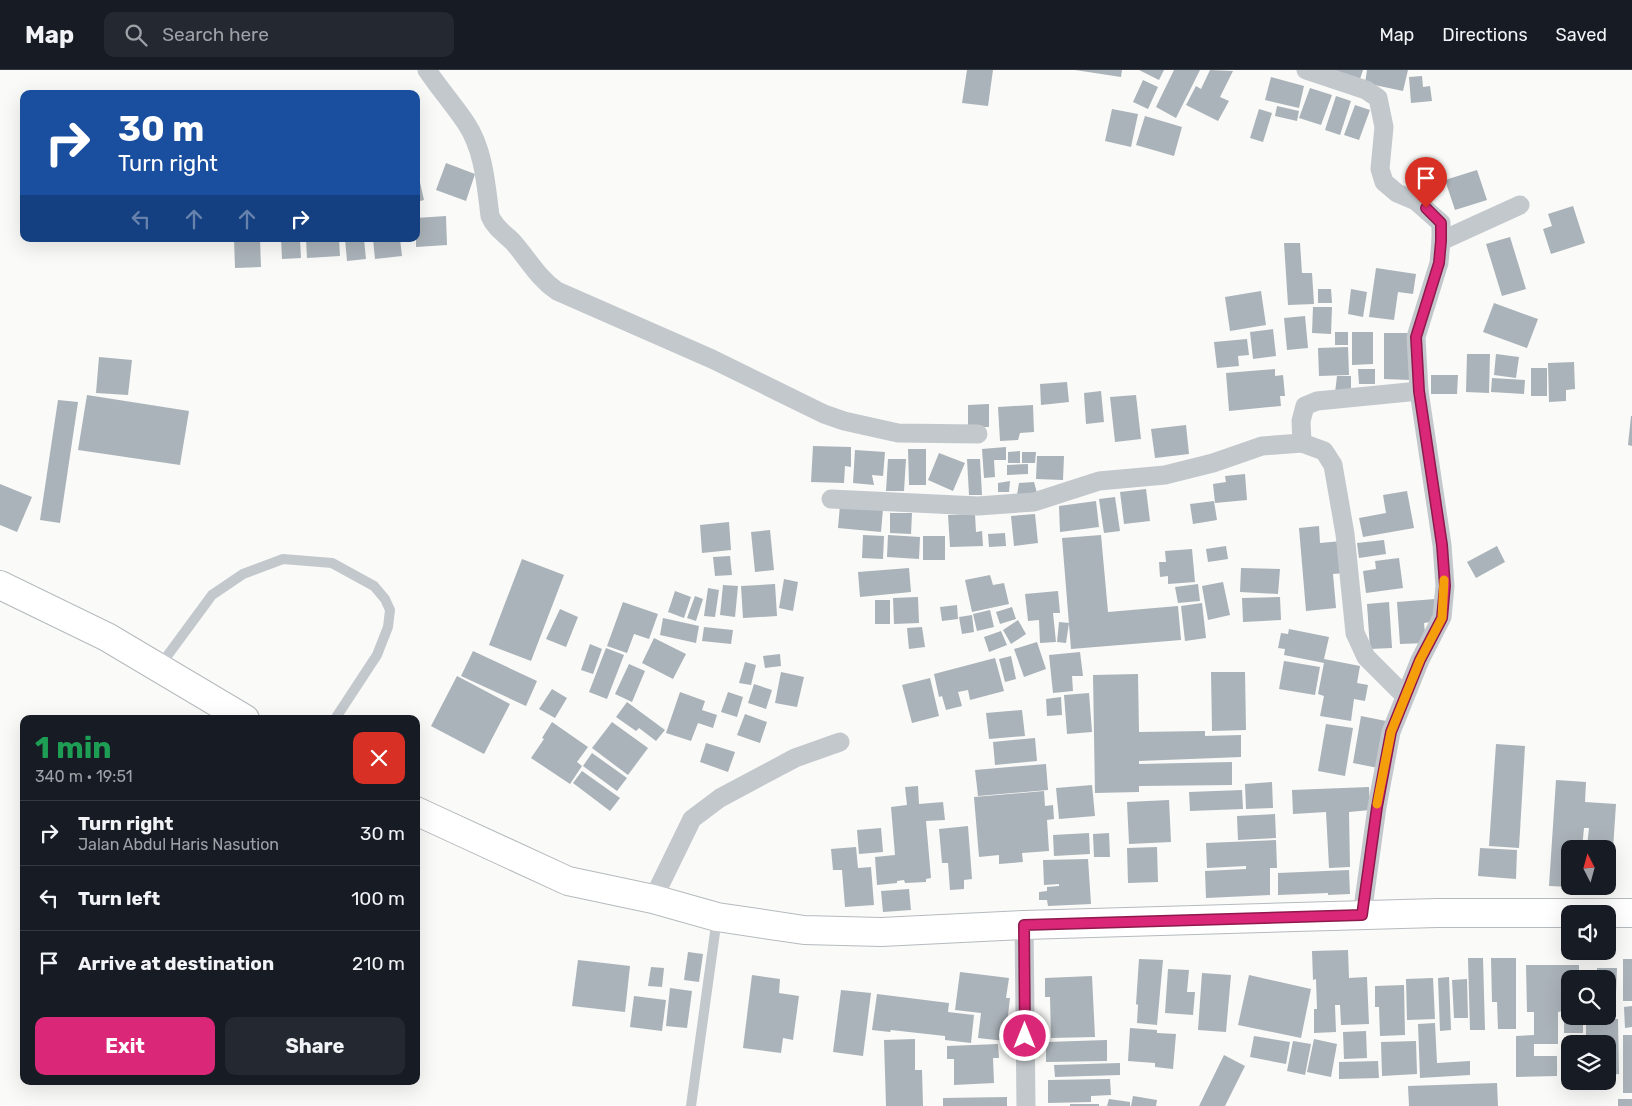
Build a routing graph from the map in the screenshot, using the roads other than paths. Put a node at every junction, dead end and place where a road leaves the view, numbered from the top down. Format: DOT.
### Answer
graph roads {
  1 [pos="426,70"];
  2 [pos="1306,70"];
  3 [pos="1520,204"];
  4 [pos="1441,241"];
  5 [pos="1419,391"];
  6 [pos="978,434"];
  7 [pos="1302,443"];
  8 [pos="831,499"];
  9 [pos="0,584"];
  10 [pos="158,667"];
  11 [pos="1405,696"];
  12 [pos="238,715"];
  13 [pos="338,715"];
  14 [pos="840,742"];
  15 [pos="420,813"];
  16 [pos="653,899"];
  17 [pos="1632,912"];
  18 [pos="1362,915"];
  19 [pos="717,917"];
  20 [pos="1024,925"];
  21 [pos="691,1106"];
  22 [pos="1026,1106"];
  1 -- 6 [label="street"];
  2 -- 4 [label="street"];
  3 -- 4 [label="street"];
  4 -- 5 [label="street"];
  5 -- 7 [label="street"];
  5 -- 11 [label="street"];
  7 -- 8 [label="street"];
  7 -- 11 [label="street"];
  9 -- 10 [label="main road"];
  10 -- 12 [label="main road"];
  10 -- 13 [label="lane"];
  11 -- 18 [label="street"];
  14 -- 16 [label="street"];
  15 -- 16 [label="main road"];
  16 -- 19 [label="main road"];
  17 -- 18 [label="main road"];
  18 -- 20 [label="main road"];
  19 -- 20 [label="main road"];
  19 -- 21 [label="lane"];
  20 -- 22 [label="street"];
}
